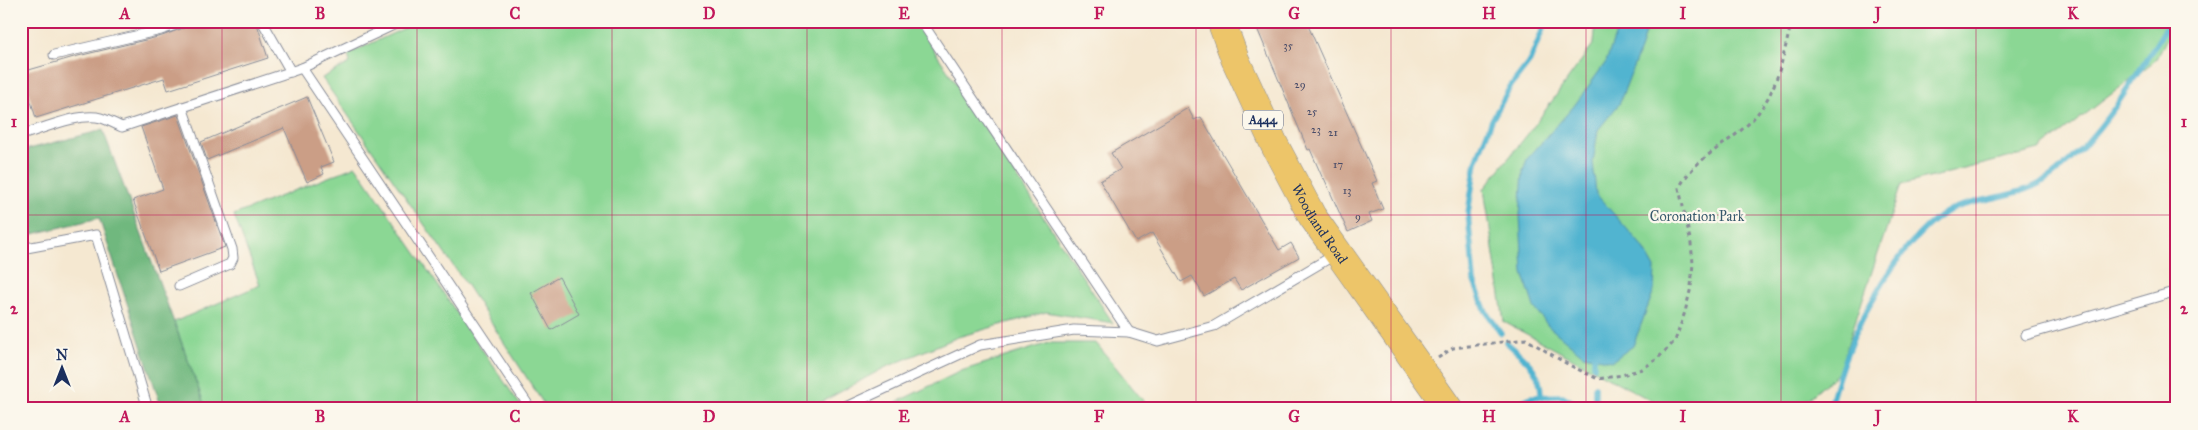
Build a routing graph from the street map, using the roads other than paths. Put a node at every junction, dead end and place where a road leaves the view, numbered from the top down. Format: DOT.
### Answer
graph roads {
  1 [pos="188,21"];
  2 [pos="262,21"];
  3 [pos="402,21"];
  4 [pos="921,21"];
  5 [pos="1221,21"];
  6 [pos="54,55"];
  7 [pos="302,68"];
  8 [pos="291,72"];
  9 [pos="182,108"];
  10 [pos="21,135"];
  11 [pos="21,249"];
  12 [pos="1337,253"];
  13 [pos="179,286"];
  14 [pos="2177,291"];
  15 [pos="1129,332"];
  16 [pos="2026,336"];
  17 [pos="148,409"];
  18 [pos="531,409"];
  19 [pos="842,409"];
  20 [pos="1449,409"];
  1 -- 6 [label="lane"];
  2 -- 8 [label="lane"];
  3 -- 7 [label="lane"];
  4 -- 15 [label="lane"];
  5 -- 12 [label="highway, Woodland Road / A444"];
  7 -- 8 [label="lane"];
  7 -- 18 [label="lane"];
  8 -- 9 [label="lane"];
  9 -- 10 [label="lane"];
  9 -- 13 [label="lane"];
  11 -- 17 [label="lane"];
  12 -- 15 [label="lane"];
  12 -- 20 [label="highway, Woodland Road / A444"];
  14 -- 16 [label="lane"];
  15 -- 19 [label="lane"];
}
